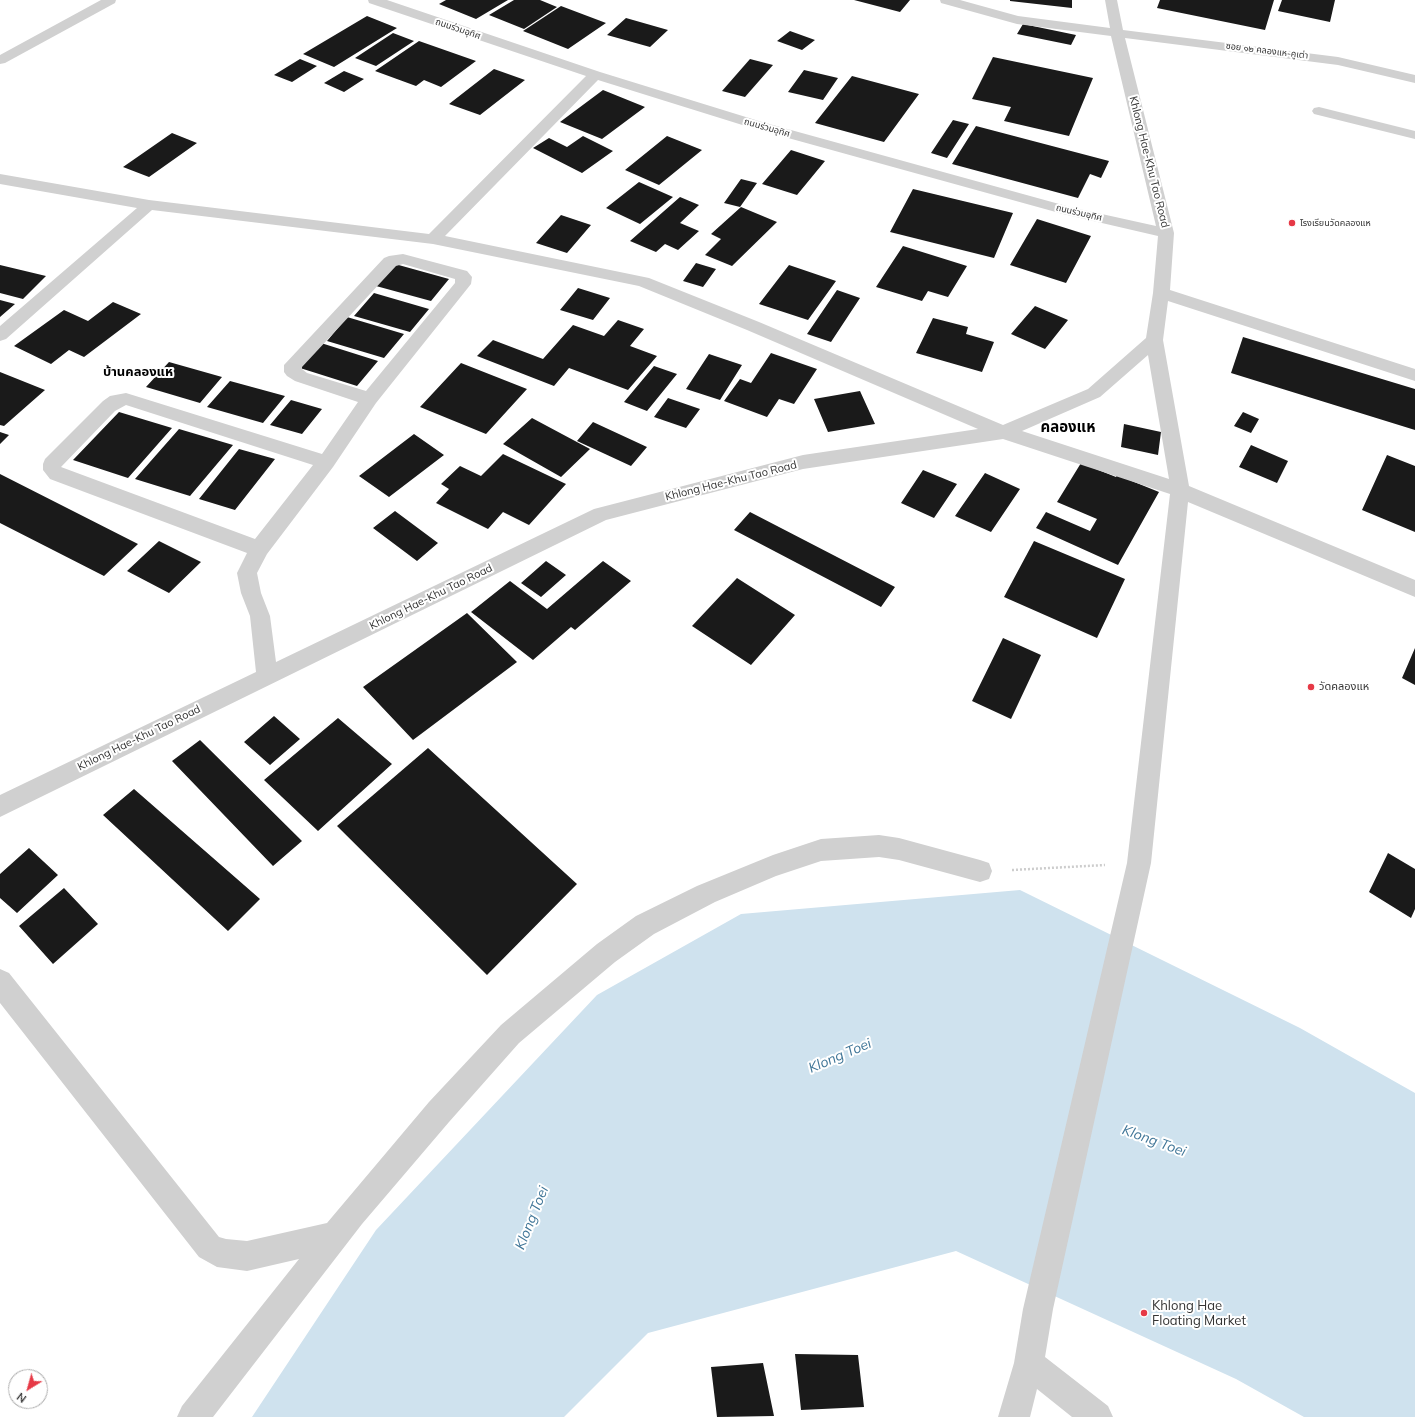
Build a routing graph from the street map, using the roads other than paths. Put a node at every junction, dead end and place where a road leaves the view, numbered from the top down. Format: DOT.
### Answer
graph roads {
  1 [pos="110,0"];
  2 [pos="374,0"];
  3 [pos="946,0"];
  4 [pos="1111,0"];
  5 [pos="1117,32"];
  6 [pos="0,60"];
  7 [pos="595,75"];
  8 [pos="1415,79"];
  9 [pos="1319,111"];
  10 [pos="1415,136"];
  11 [pos="0,179"];
  12 [pos="149,205"];
  13 [pos="1166,232"];
  14 [pos="433,239"];
  15 [pos="1161,293"];
  16 [pos="0,335"];
  17 [pos="1154,340"];
  18 [pos="1415,375"];
  19 [pos="370,399"];
  20 [pos="1003,432"];
  21 [pos="326,462"];
  22 [pos="1180,490"];
  23 [pos="258,548"];
  24 [pos="1415,589"];
  25 [pos="267,676"];
  26 [pos="0,806"];
  27 [pos="980,871"];
  28 [pos="0,982"];
  29 [pos="334,1236"];
  30 [pos="1029,1363"];
  31 [pos="193,1417"];
  32 [pos="1014,1417"];
  33 [pos="1097,1417"];
  1 -- 6 [label="street"];
  2 -- 7 [label="street, ถนนร่วมอุทิศ"];
  3 -- 5 [label="street, ซอย ๑๒ คลองแห-คูเต่า"];
  4 -- 5 [label="street, Khlong Hae-Khu Tao Road"];
  5 -- 8 [label="street, ซอย ๑๒ คลองแห-คูเต่า"];
  5 -- 13 [label="street, Khlong Hae-Khu Tao Road"];
  7 -- 13 [label="street, ถนนร่วมอุทิศ"];
  7 -- 14 [label="street"];
  9 -- 10 [label="street"];
  11 -- 12 [label="street"];
  12 -- 14 [label="street"];
  12 -- 16 [label="street"];
  13 -- 15 [label="street, Khlong Hae-Khu Tao Road"];
  14 -- 20 [label="street"];
  15 -- 17 [label="street, Khlong Hae-Khu Tao Road"];
  15 -- 18 [label="street"];
  17 -- 20 [label="street, Khlong Hae-Khu Tao Road"];
  17 -- 22 [label="street"];
  19 -- 19 [label="street"];
  19 -- 21 [label="street"];
  20 -- 22 [label="street"];
  20 -- 25 [label="street, Khlong Hae-Khu Tao Road"];
  21 -- 23 [label="street"];
  21 -- 23 [label="street"];
  22 -- 24 [label="street"];
  22 -- 30 [label="street"];
  23 -- 25 [label="street"];
  25 -- 26 [label="street, Khlong Hae-Khu Tao Road"];
  27 -- 29 [label="street"];
  28 -- 29 [label="street"];
  29 -- 31 [label="street"];
  30 -- 32 [label="street"];
  30 -- 33 [label="street"];
}
